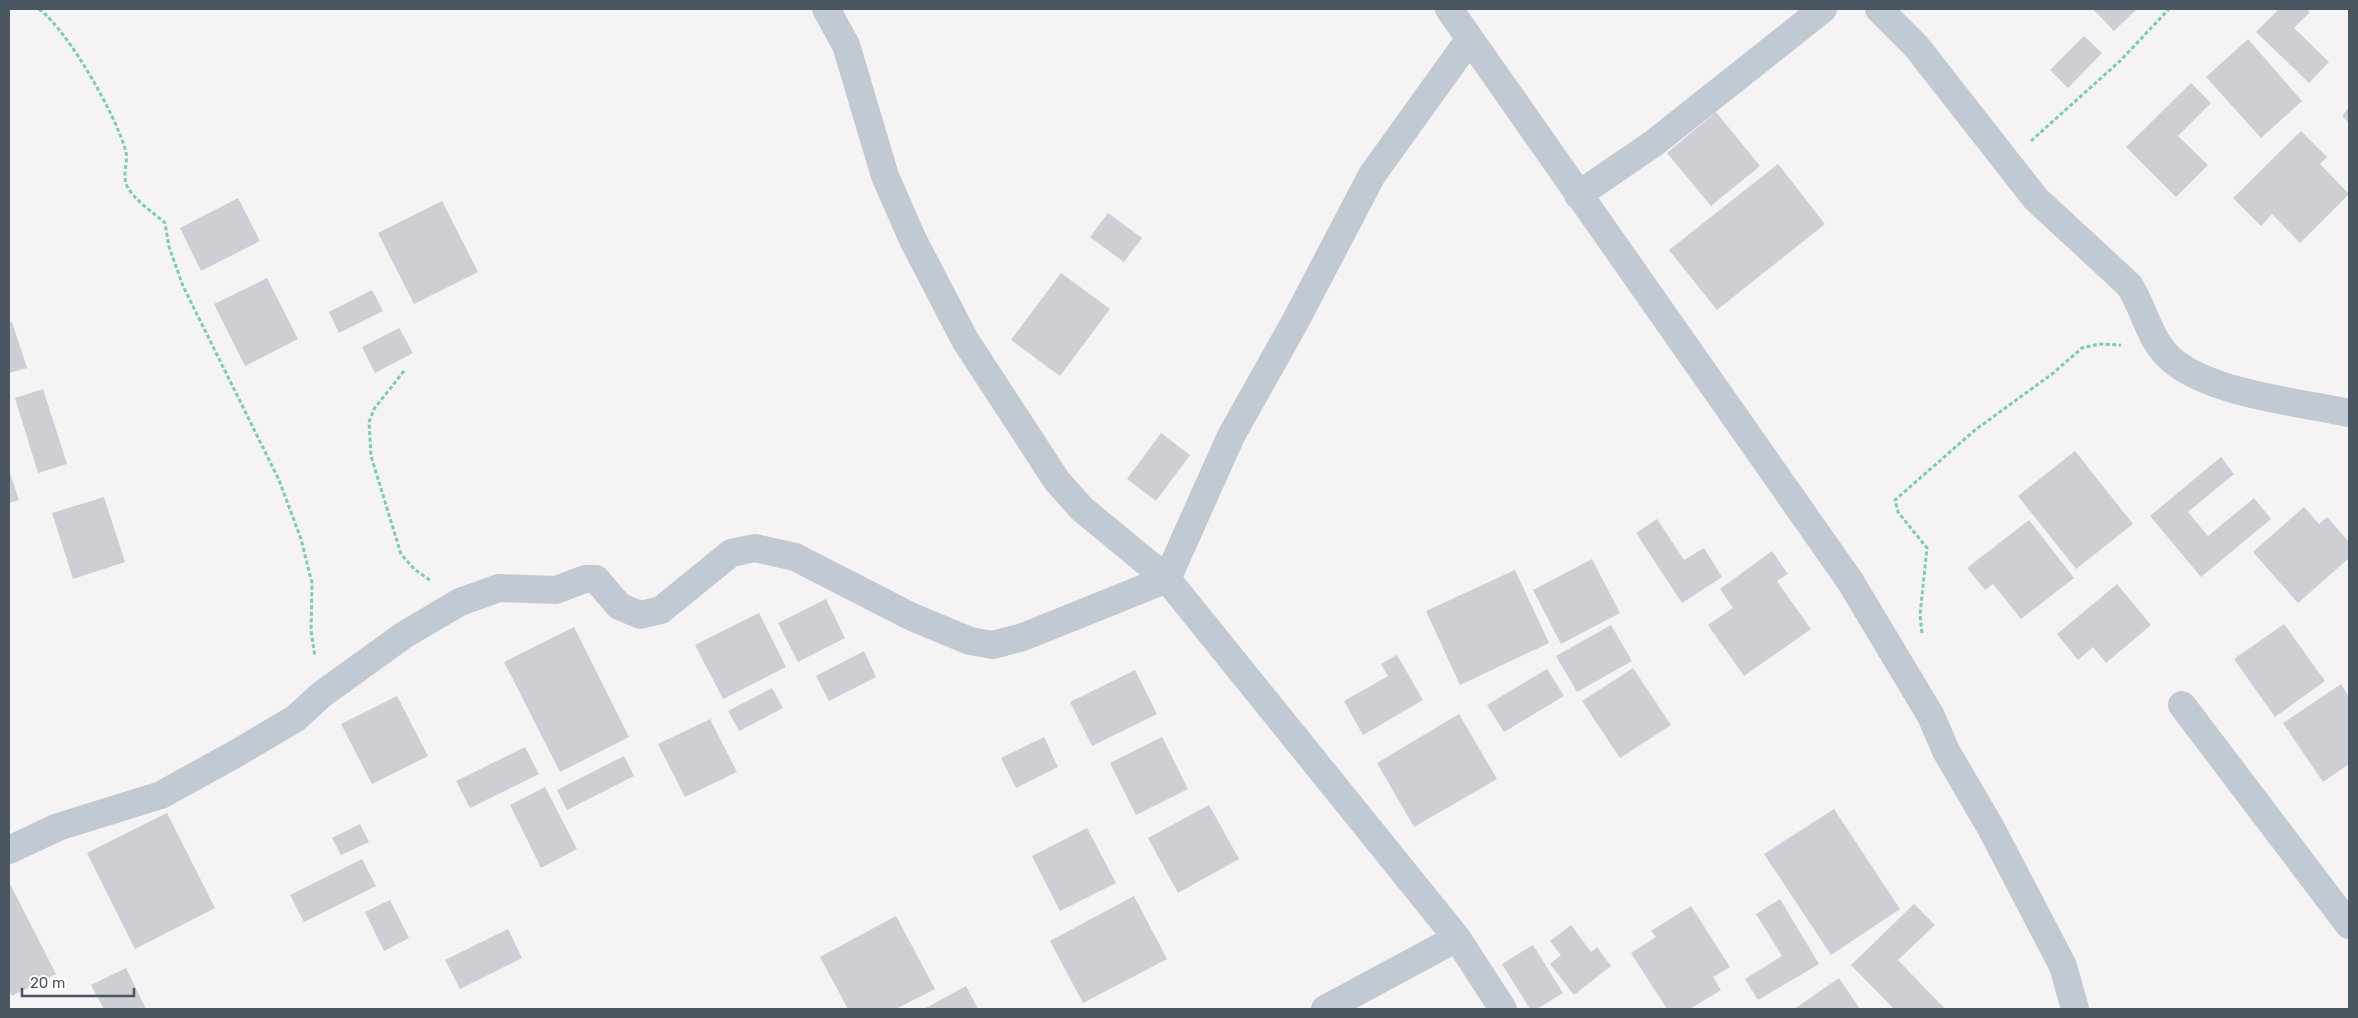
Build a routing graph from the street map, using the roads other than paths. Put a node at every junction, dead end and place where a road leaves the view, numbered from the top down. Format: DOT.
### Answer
graph roads {
  1 [pos="826,9"];
  2 [pos="1449,9"];
  3 [pos="1823,9"];
  4 [pos="1880,9"];
  5 [pos="1469,40"];
  6 [pos="1578,195"];
  7 [pos="2349,412"];
  8 [pos="1167,579"];
  9 [pos="2182,705"];
  10 [pos="9,850"];
  11 [pos="2349,925"];
  12 [pos="1458,938"];
  13 [pos="1325,1009"];
  14 [pos="1503,1009"];
  15 [pos="2075,1009"];
  1 -- 8 [label="street"];
  2 -- 5 [label="street"];
  3 -- 6 [label="street"];
  4 -- 7 [label="street"];
  5 -- 6 [label="street"];
  5 -- 8 [label="street"];
  6 -- 15 [label="street"];
  8 -- 10 [label="street"];
  8 -- 12 [label="street"];
  9 -- 11 [label="street"];
  12 -- 13 [label="street"];
  12 -- 14 [label="street"];
}
